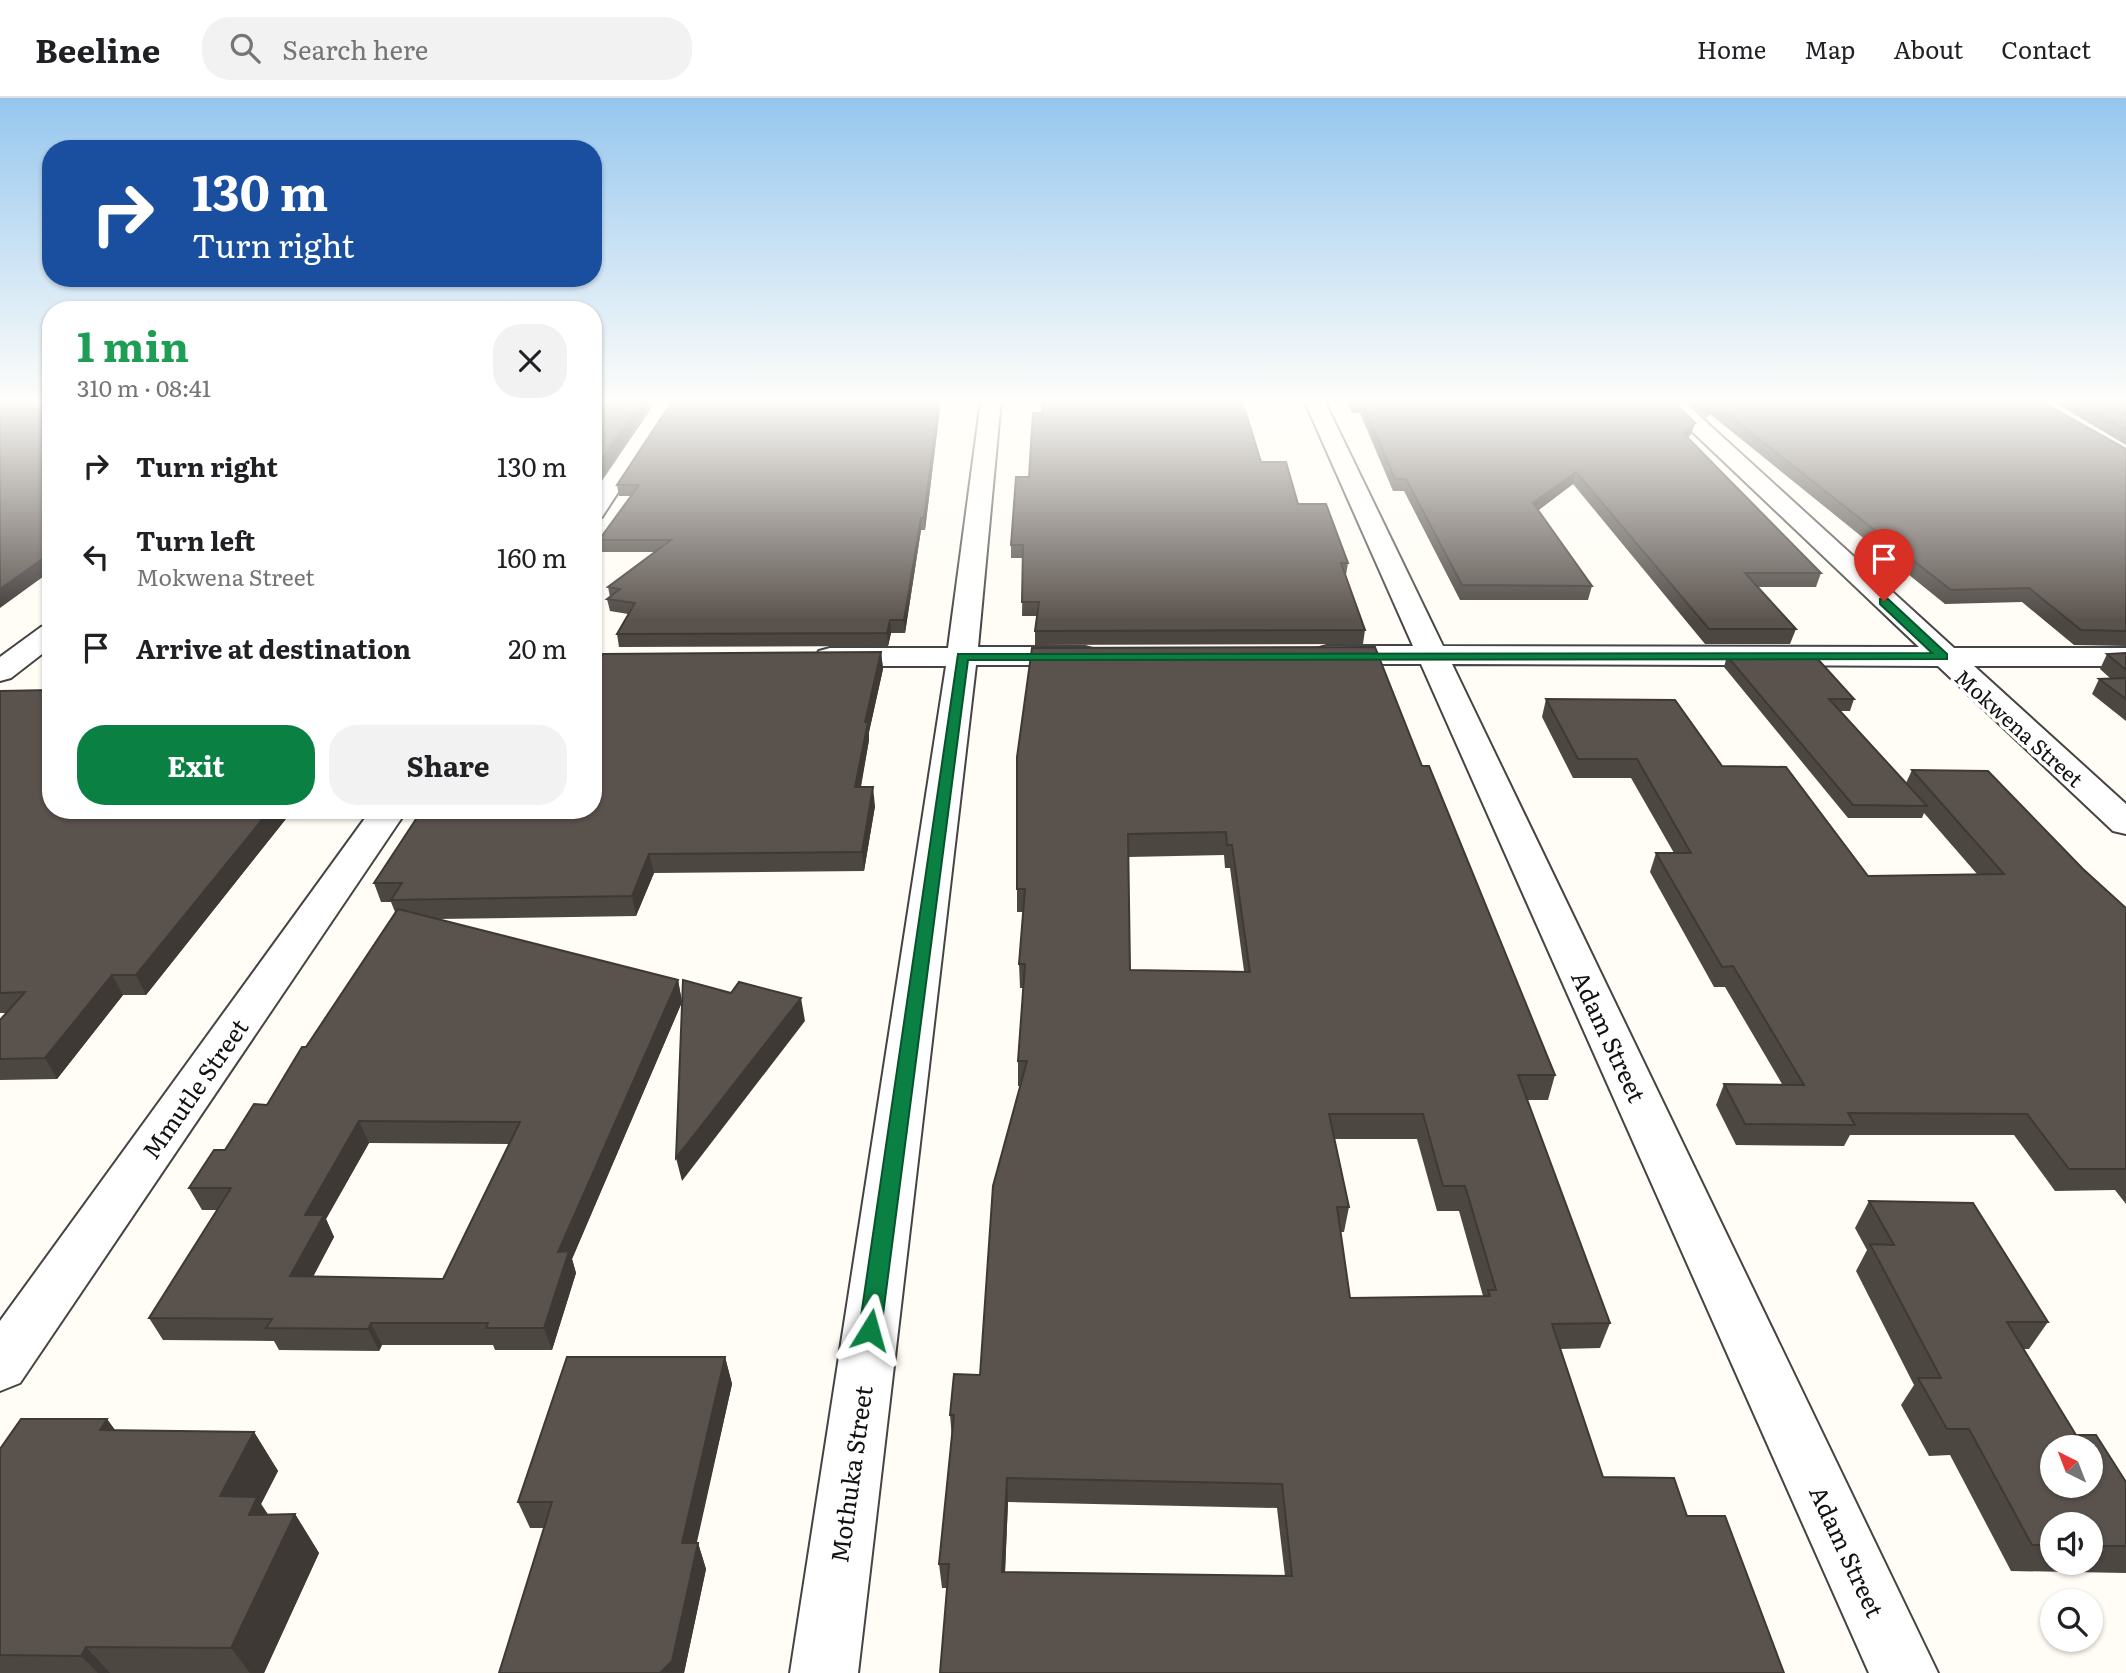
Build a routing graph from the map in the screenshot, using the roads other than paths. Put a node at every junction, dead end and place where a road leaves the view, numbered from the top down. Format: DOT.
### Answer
graph roads {
  1 [pos="619,474"];
  2 [pos="983,474"];
  3 [pos="1349,474"];
  4 [pos="1748,474"];
  5 [pos="602,499"];
  6 [pos="42,639"];
  7 [pos="1296,655"];
  8 [pos="1434,655"];
  9 [pos="962,656"];
  10 [pos="1115,656"];
  11 [pos="1943,656"];
  12 [pos="798,657"];
  13 [pos="2126,657"];
  14 [pos="42,659"];
  15 [pos="6,663"];
  16 [pos="383,819"];
  17 [pos="2126,823"];
  18 [pos="0,1366"];
  19 [pos="824,1673"];
  20 [pos="1904,1673"];
  1 -- 5 [label="street"];
  2 -- 9 [label="street, Mothuka Street"];
  3 -- 8 [label="street, Adam Street"];
  4 -- 11 [label="street, Mokwena Street"];
  6 -- 15 [label="street"];
  7 -- 8 [label="street"];
  8 -- 11 [label="street"];
  8 -- 20 [label="street, Adam Street"];
  9 -- 10 [label="street"];
  9 -- 12 [label="street"];
  9 -- 19 [label="street, Mothuka Street"];
  11 -- 13 [label="street"];
  11 -- 17 [label="street, Mokwena Street"];
  14 -- 15 [label="street"];
  16 -- 18 [label="street, Mmutle Street"];
}
